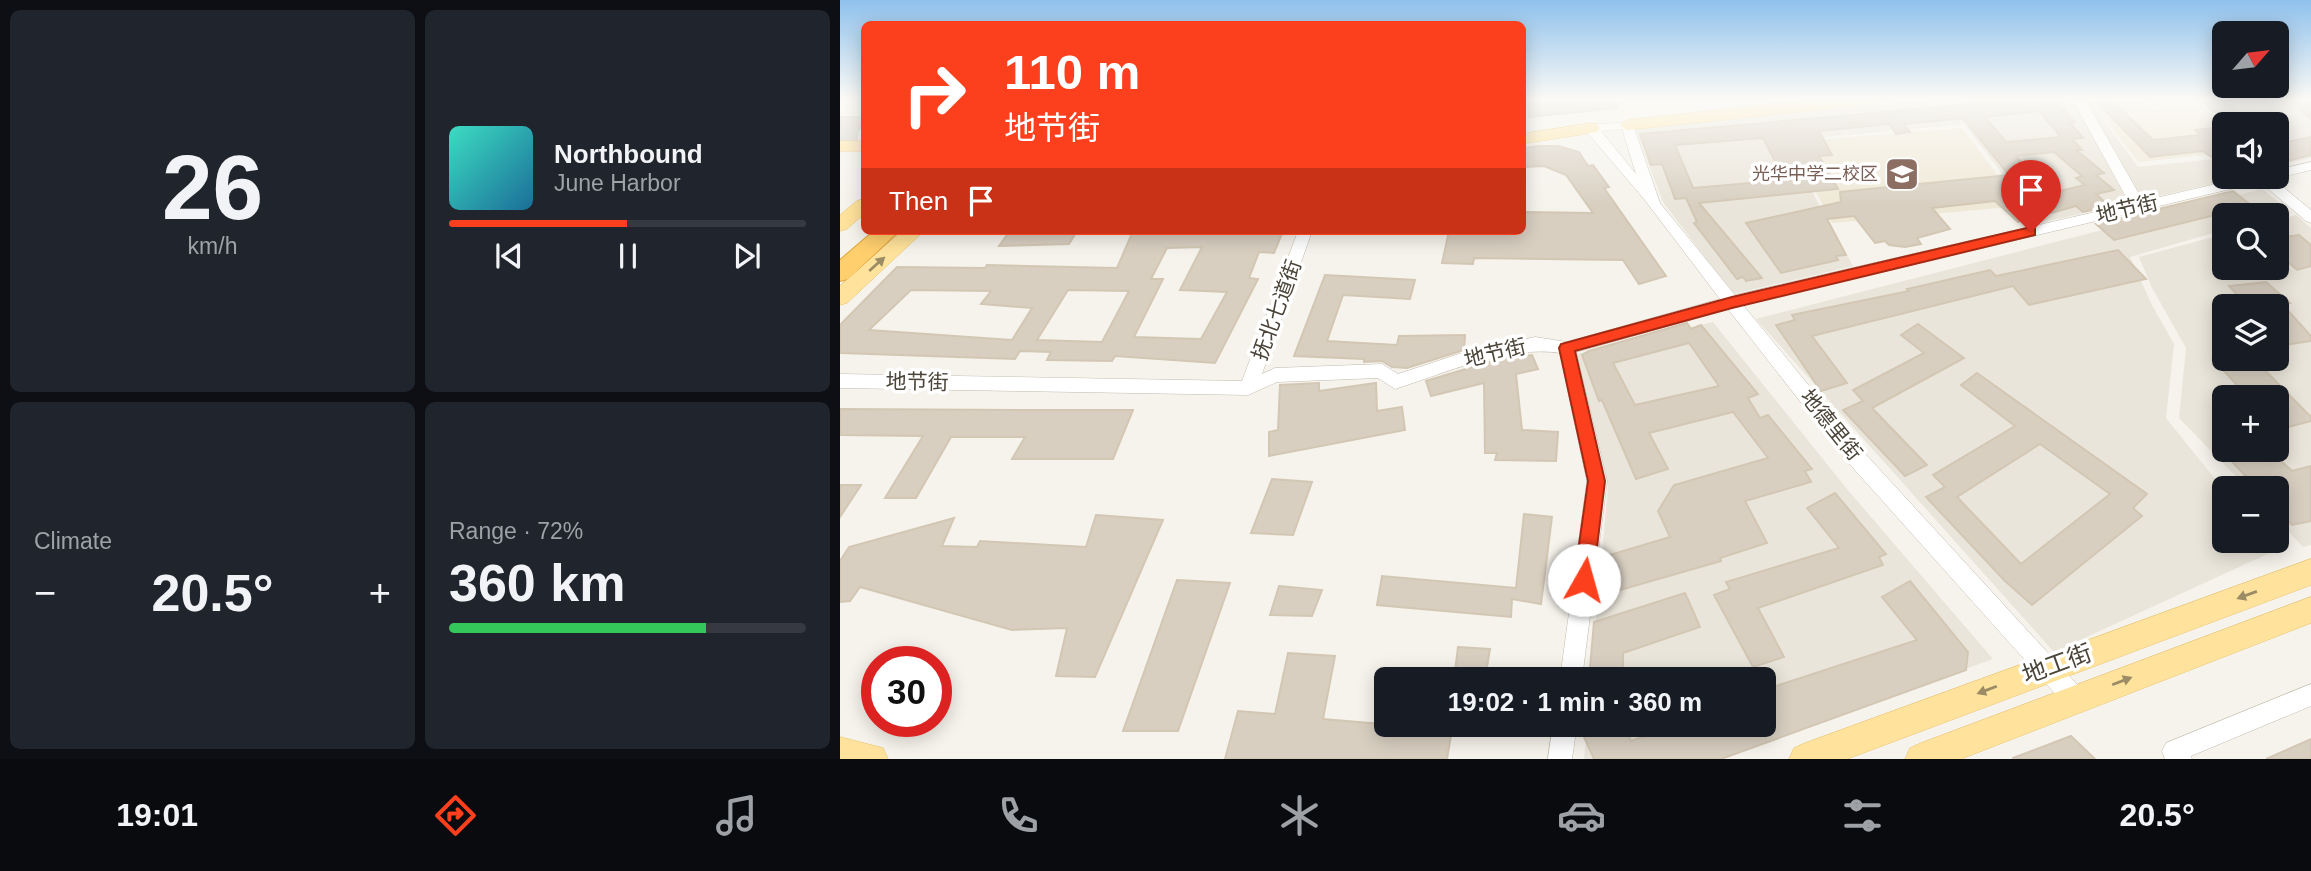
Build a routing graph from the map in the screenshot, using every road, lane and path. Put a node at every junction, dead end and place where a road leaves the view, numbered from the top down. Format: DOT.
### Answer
graph roads {
  1 [pos="1551,134"];
  2 [pos="1596,134"];
  3 [pos="1630,134"];
  4 [pos="2098,134"];
  5 [pos="1526,138"];
  6 [pos="840,146"];
  7 [pos="861,146"];
  8 [pos="2311,166"];
  9 [pos="2289,171"];
  10 [pos="2212,189"];
  11 [pos="2277,189"];
  12 [pos="1653,204"];
  13 [pos="2139,206"];
  14 [pos="852,218"];
  15 [pos="2311,218"];
  16 [pos="883,235"];
  17 [pos="910,235"];
  18 [pos="1305,235"];
  19 [pos="840,251"];
  20 [pos="840,273"];
  21 [pos="840,298"];
  22 [pos="1732,302"];
  23 [pos="1567,348"];
  24 [pos="840,381"];
  25 [pos="1248,388"];
  26 [pos="2311,572"];
  27 [pos="2311,610"];
  28 [pos="1573,667"];
  29 [pos="2047,668"];
  30 [pos="2311,695"];
  31 [pos="2075,699"];
  32 [pos="1563,737"];
  33 [pos="840,754"];
  34 [pos="872,759"];
  35 [pos="1560,759"];
  36 [pos="1805,759"];
  37 [pos="1921,759"];
  38 [pos="2180,759"];
  1 -- 5 [label="main road"];
  2 -- 12 [label="street"];
  3 -- 12 [label="street, 地德里街"];
  4 -- 13 [label="street"];
  6 -- 7 [label="main road"];
  8 -- 9 [label="street"];
  10 -- 13 [label="street, 地节街"];
  11 -- 15 [label="street"];
  12 -- 22 [label="street, 地德里街"];
  13 -- 22 [label="street, 地节街"];
  14 -- 19 [label="highway"];
  16 -- 20 [label="highway"];
  21 -- 17 [label="main road, one-way"];
  18 -- 25 [label="street, 抚北七道街"];
  22 -- 23 [label="street, 地节街"];
  22 -- 29 [label="street, 地德里街"];
  23 -- 25 [label="street, 地节街"];
  23 -- 28 [label="street"];
  24 -- 25 [label="street, 地节街"];
  26 -- 29 [label="main road, 地工街, one-way"];
  31 -- 27 [label="main road, 地工街, one-way"];
  29 -- 31 [label="street, 地德里街"];
  29 -- 36 [label="main road, 地工街, one-way"];
  30 -- 38 [label="street"];
  31 -- 37 [label="main road, 地工街"];
  32 -- 35 [label="street"];
  33 -- 34 [label="main road"];
}
